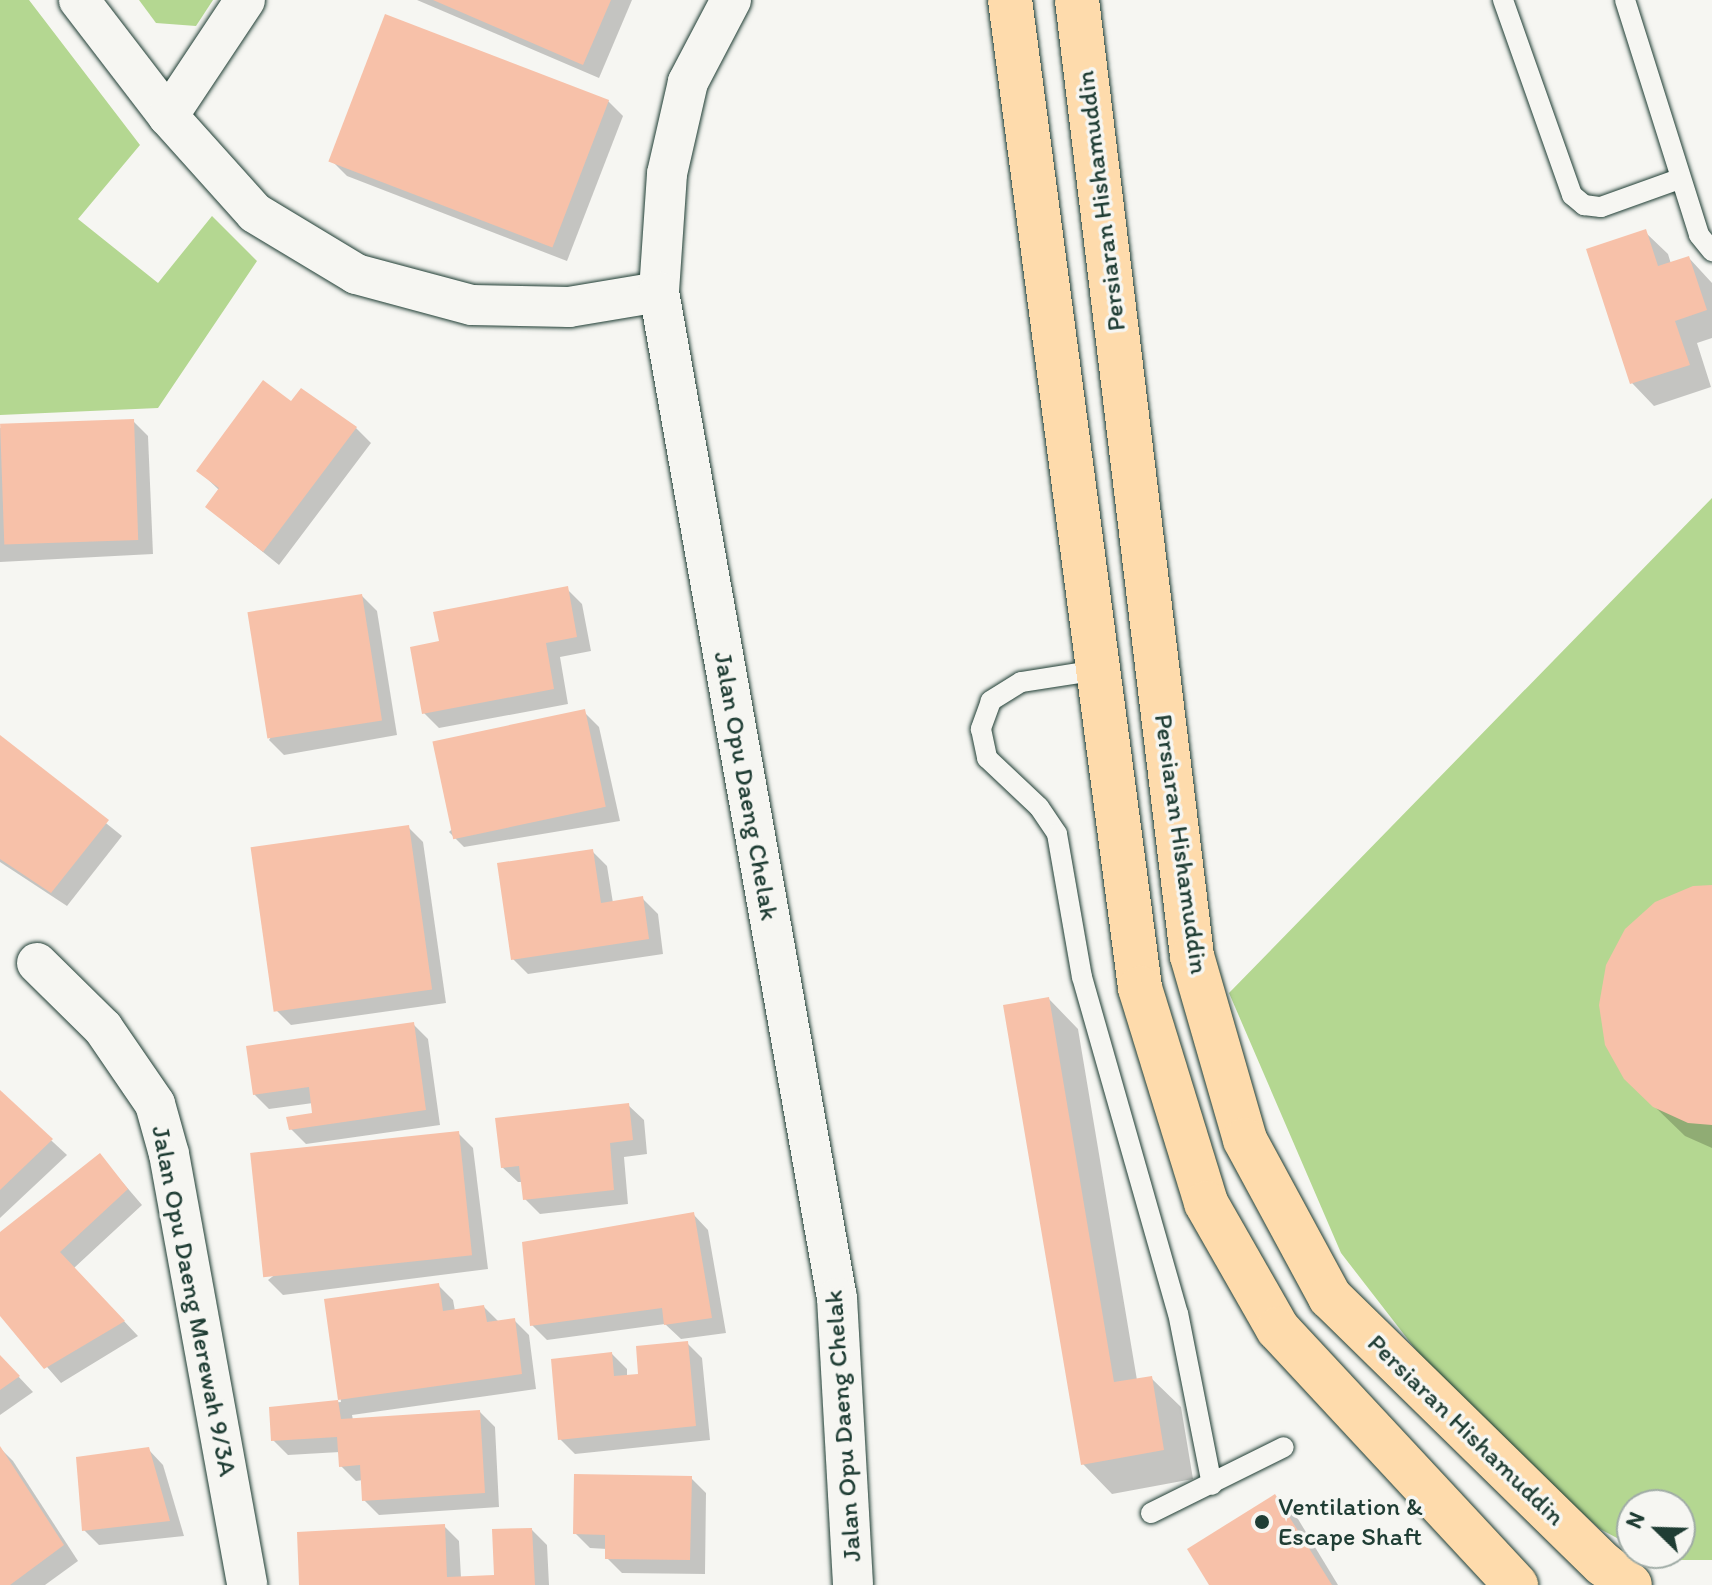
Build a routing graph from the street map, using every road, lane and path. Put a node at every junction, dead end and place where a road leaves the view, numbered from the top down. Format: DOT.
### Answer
graph roads {
  1 [pos="79,0"];
  2 [pos="245,0"];
  3 [pos="731,0"];
  4 [pos="1010,0"];
  5 [pos="1077,0"];
  6 [pos="1503,0"];
  7 [pos="1625,0"];
  8 [pos="168,116"];
  9 [pos="1679,179"];
  10 [pos="1712,251"];
  11 [pos="659,292"];
  12 [pos="1098,670"];
  13 [pos="37,963"];
  14 [pos="1284,1447"];
  15 [pos="1212,1485"];
  16 [pos="1151,1513"];
  17 [pos="247,1585"];
  18 [pos="853,1585"];
  19 [pos="1516,1585"];
  20 [pos="1630,1585"];
  1 -- 8 [label="street"];
  2 -- 8 [label="street"];
  3 -- 11 [label="street, Jalan Opu Daeng Chelak"];
  4 -- 12 [label="main road"];
  5 -- 20 [label="main road, Persiaran Hishamuddin"];
  6 -- 9 [label="lane"];
  7 -- 9 [label="lane"];
  8 -- 11 [label="street"];
  9 -- 10 [label="lane"];
  11 -- 18 [label="street, Jalan Opu Daeng Chelak"];
  12 -- 15 [label="lane"];
  12 -- 19 [label="main road"];
  13 -- 17 [label="street, Jalan Opu Daeng Merewah 9/3A"];
  14 -- 15 [label="lane"];
  15 -- 16 [label="lane"];
}
